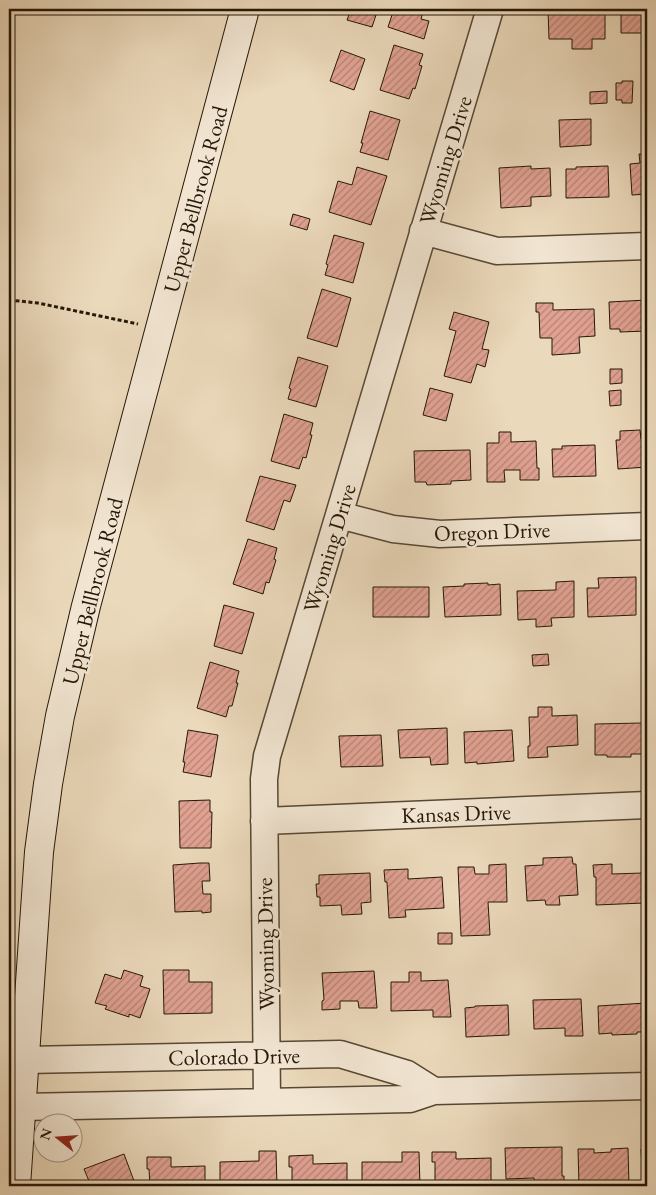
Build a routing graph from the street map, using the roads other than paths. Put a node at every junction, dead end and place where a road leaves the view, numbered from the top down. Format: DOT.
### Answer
graph roads {
  1 [pos="245,9"];
  2 [pos="490,9"];
  3 [pos="423,231"];
  4 [pos="647,246"];
  5 [pos="339,515"];
  6 [pos="647,526"];
  7 [pos="647,805"];
  8 [pos="264,821"];
  9 [pos="266,1055"];
  10 [pos="25,1060"];
  11 [pos="647,1086"];
  12 [pos="434,1091"];
  13 [pos="267,1102"];
  14 [pos="22,1108"];
  15 [pos="16,1186"];
  1 -- 10 [label="main road, Upper Bellbrook Road"];
  2 -- 3 [label="street, Wyoming Drive"];
  3 -- 4 [label="street"];
  3 -- 5 [label="street, Wyoming Drive"];
  5 -- 6 [label="street, Oregon Drive"];
  5 -- 8 [label="street, Wyoming Drive"];
  7 -- 8 [label="street, Kansas Drive"];
  8 -- 9 [label="street, Wyoming Drive"];
  9 -- 10 [label="street, Colorado Drive"];
  9 -- 12 [label="street, Colorado Drive"];
  9 -- 13 [label="street, Wyoming Drive"];
  10 -- 14 [label="main road, Upper Bellbrook Road"];
  11 -- 12 [label="street, Colorado Drive"];
  12 -- 13 [label="street, Colorado Drive"];
  13 -- 14 [label="street, Colorado Drive"];
  14 -- 15 [label="main road, Upper Bellbrook Road"];
}
